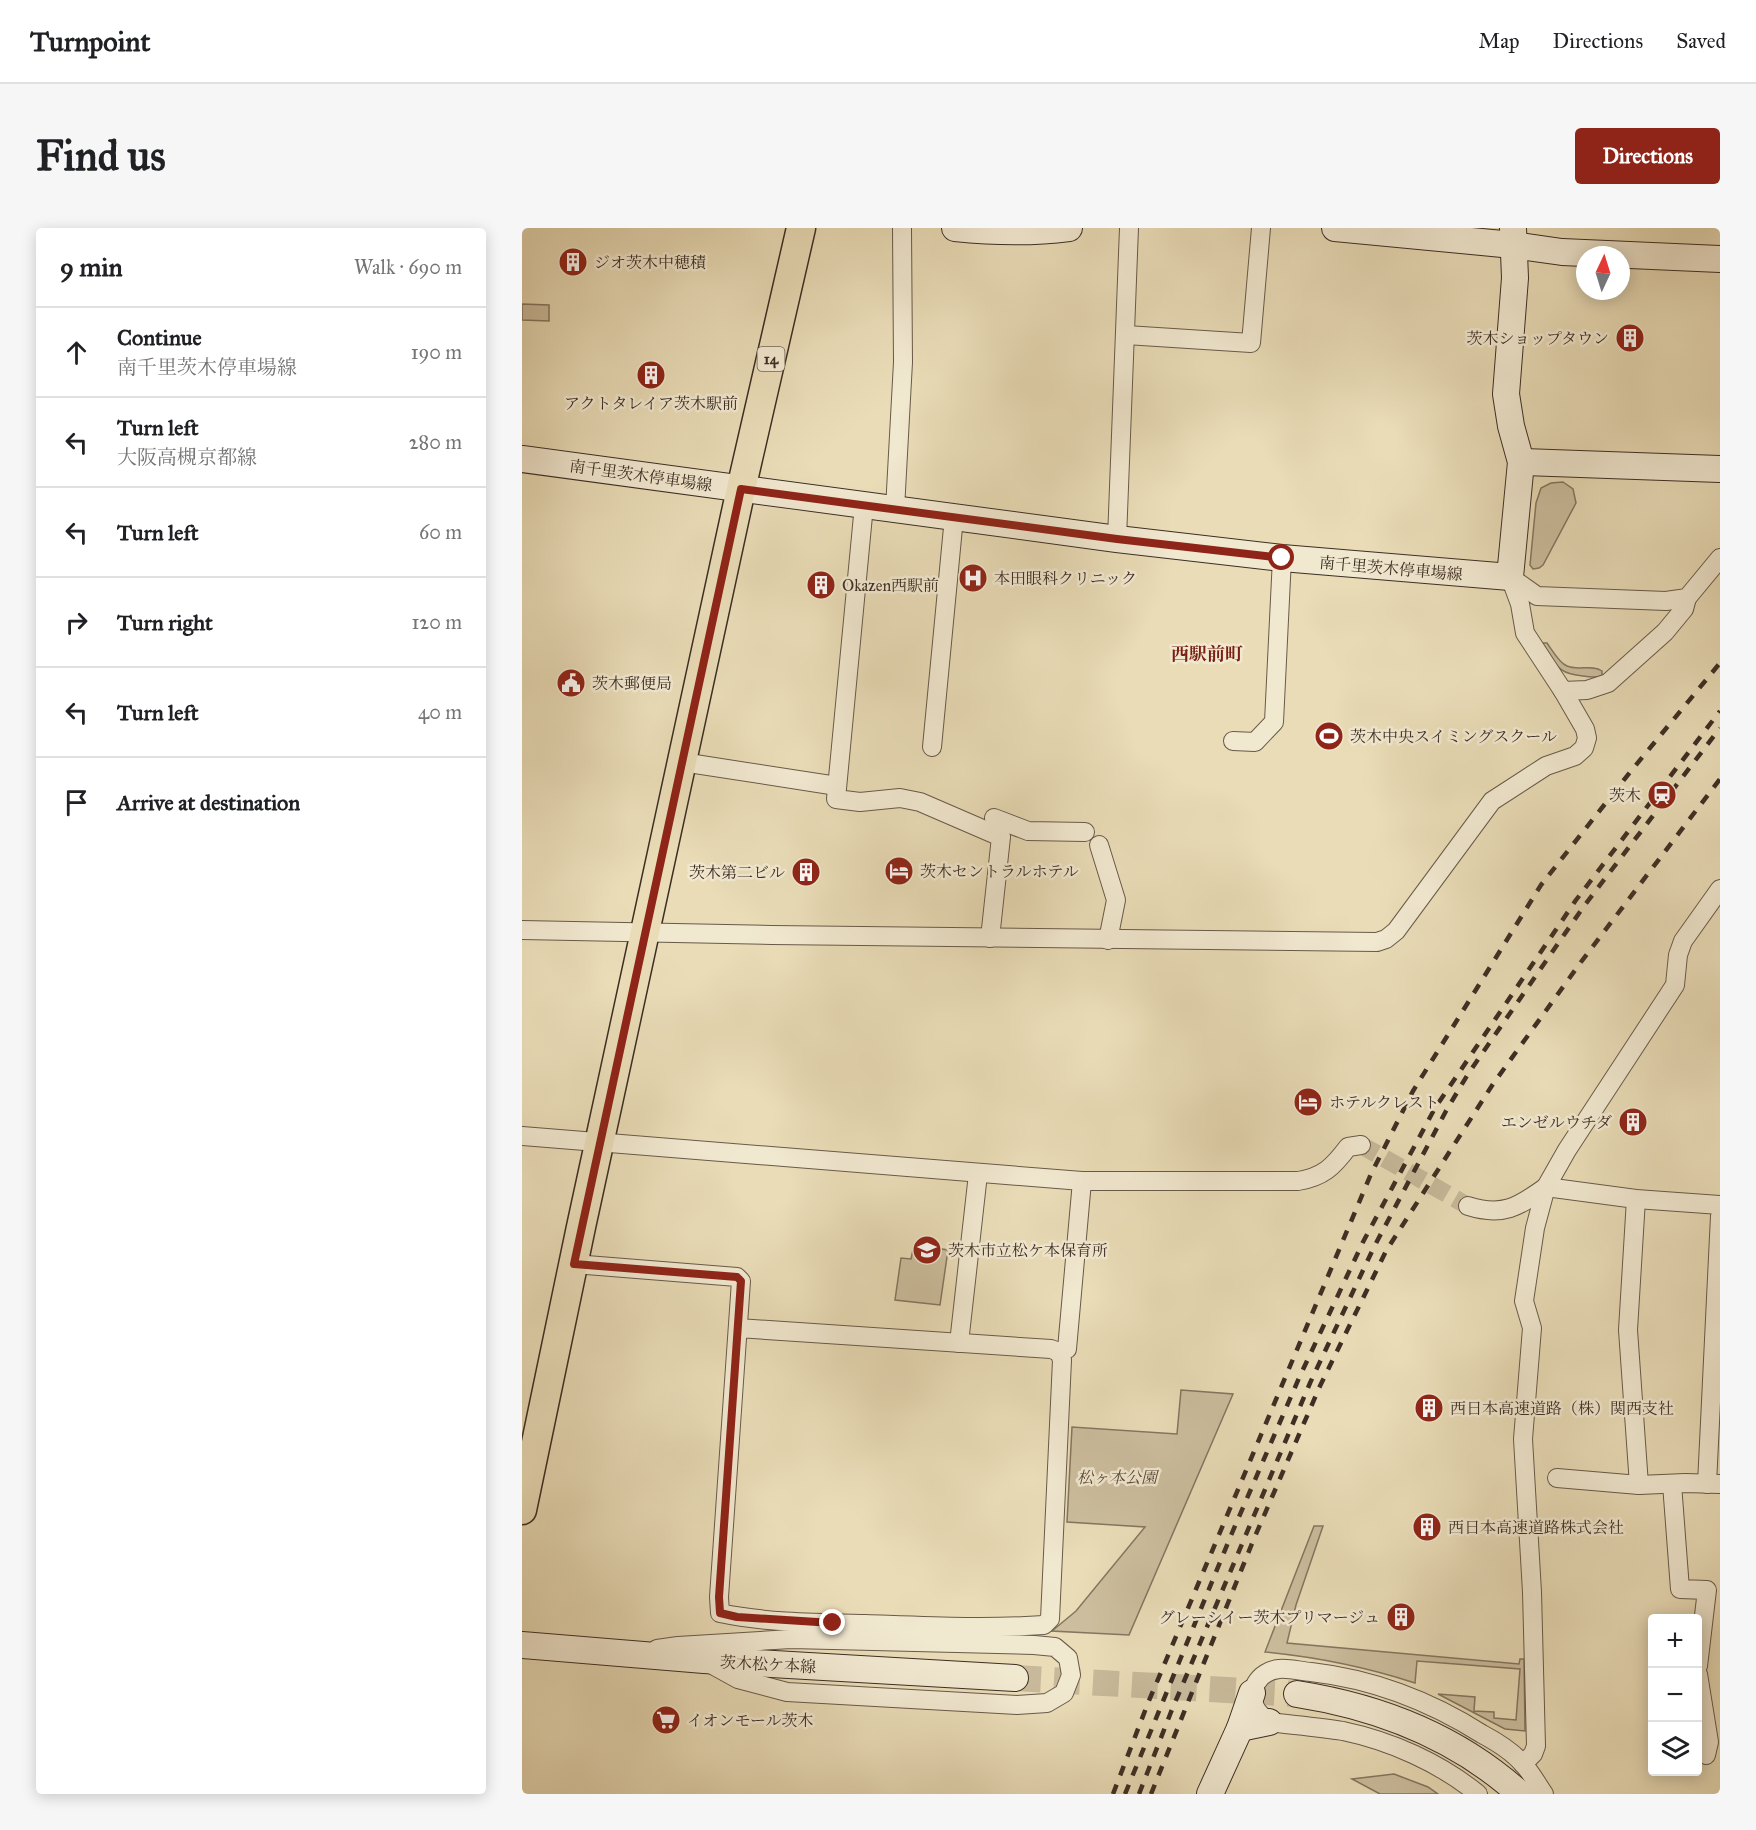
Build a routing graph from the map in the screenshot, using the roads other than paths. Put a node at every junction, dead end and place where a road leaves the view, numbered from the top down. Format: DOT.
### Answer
graph roads {
  1 [pos="801,228"];
  2 [pos="902,228"];
  3 [pos="955,228"];
  4 [pos="1069,228"];
  5 [pos="1129,228"];
  6 [pos="1261,228"];
  7 [pos="1335,228"];
  8 [pos="1513,236"];
  9 [pos="1720,259"];
  10 [pos="1126,335"];
  11 [pos="522,459"];
  12 [pos="1521,462"];
  13 [pos="1720,469"];
  14 [pos="741,489"];
  15 [pos="864,505"];
  16 [pos="895,509"];
  17 [pos="954,518"];
  18 [pos="1117,539"];
  19 [pos="1282,558"];
  20 [pos="1720,558"];
  21 [pos="1510,578"];
  22 [pos="1687,598"];
  23 [pos="1563,691"];
  24 [pos="1233,741"];
  25 [pos="932,747"];
  26 [pos="682,762"];
  27 [pos="837,786"];
  28 [pos="999,826"];
  29 [pos="1085,832"];
  30 [pos="1099,845"];
  31 [pos="1720,889"];
  32 [pos="522,930"];
  33 [pos="646,931"];
  34 [pos="990,938"];
  35 [pos="1108,940"];
  36 [pos="522,1136"];
  37 [pos="600,1141"];
  38 [pos="1361,1145"];
  39 [pos="978,1174"];
  40 [pos="1082,1181"];
  41 [pos="1546,1187"];
  42 [pos="1636,1199"];
  43 [pos="1720,1205"];
  44 [pos="1468,1206"];
  45 [pos="1720,1216"];
  46 [pos="574,1264"];
  47 [pos="738,1328"];
  48 [pos="959,1342"];
  49 [pos="1059,1352"];
  50 [pos="528,1445"];
  51 [pos="1557,1478"];
  52 [pos="1672,1484"];
  53 [pos="1714,1484"];
  54 [pos="1639,1485"];
  55 [pos="522,1510"];
  56 [pos="1702,1632"];
  57 [pos="522,1645"];
  58 [pos="632,1654"];
  59 [pos="704,1660"];
  60 [pos="1015,1678"];
  61 [pos="1252,1693"];
  62 [pos="1297,1694"];
  63 [pos="1702,1699"];
  64 [pos="1269,1722"];
  65 [pos="1240,1728"];
  66 [pos="1706,1755"];
  67 [pos="1523,1764"];
  68 [pos="1210,1794"];
  69 [pos="1478,1794"];
  70 [pos="1520,1794"];
  71 [pos="1544,1794"];
  1 -- 14 [label="main road, 14"];
  2 -- 16 [label="street"];
  3 -- 4 [label="main road"];
  5 -- 10 [label="street"];
  6 -- 10 [label="street"];
  7 -- 8 [label="main road"];
  8 -- 9 [label="main road"];
  8 -- 12 [label="main road"];
  10 -- 18 [label="street"];
  11 -- 14 [label="main road, 南千里茨木停車場線"];
  12 -- 13 [label="main road"];
  12 -- 21 [label="main road"];
  14 -- 15 [label="main road, 南千里茨木停車場線"];
  14 -- 26 [label="main road, 14"];
  15 -- 16 [label="main road, 南千里茨木停車場線"];
  15 -- 27 [label="street"];
  16 -- 17 [label="main road, 南千里茨木停車場線"];
  17 -- 18 [label="main road, 南千里茨木停車場線"];
  17 -- 25 [label="street"];
  18 -- 19 [label="main road, 南千里茨木停車場線"];
  19 -- 21 [label="main road, 南千里茨木停車場線"];
  19 -- 24 [label="street"];
  20 -- 22 [label="street"];
  21 -- 22 [label="street"];
  21 -- 23 [label="street"];
  22 -- 23 [label="street"];
  23 -- 35 [label="street"];
  26 -- 27 [label="street"];
  26 -- 33 [label="main road, 14"];
  27 -- 28 [label="street"];
  28 -- 29 [label="street"];
  28 -- 34 [label="street"];
  30 -- 35 [label="street"];
  31 -- 41 [label="street"];
  32 -- 33 [label="street"];
  33 -- 34 [label="street"];
  33 -- 37 [label="main road, 14"];
  34 -- 35 [label="street"];
  36 -- 37 [label="street"];
  37 -- 39 [label="street"];
  37 -- 46 [label="main road, 14"];
  38 -- 40 [label="street"];
  39 -- 40 [label="street"];
  39 -- 48 [label="street"];
  40 -- 49 [label="street"];
  41 -- 42 [label="street"];
  41 -- 44 [label="street"];
  41 -- 67 [label="street"];
  42 -- 43 [label="street"];
  42 -- 54 [label="street"];
  45 -- 53 [label="street"];
  46 -- 47 [label="street"];
  46 -- 50 [label="main road, 14"];
  47 -- 48 [label="street"];
  47 -- 49 [label="street"];
  48 -- 49 [label="street"];
  50 -- 55 [label="main road, 14"];
  51 -- 54 [label="street"];
  52 -- 53 [label="street"];
  52 -- 54 [label="street"];
  52 -- 56 [label="street"];
  57 -- 58 [label="main road, 茨木松ケ本線"];
  58 -- 59 [label="main road, 茨木松ケ本線"];
  58 -- 59 [label="street"];
  59 -- 60 [label="main road, 茨木松ケ本線"];
  61 -- 64 [label="street"];
  61 -- 65 [label="main road"];
  61 -- 67 [label="street"];
  62 -- 70 [label="main road"];
  63 -- 66 [label="street"];
  64 -- 65 [label="main road"];
  64 -- 69 [label="street"];
  65 -- 68 [label="main road"];
  67 -- 71 [label="street"];
}
